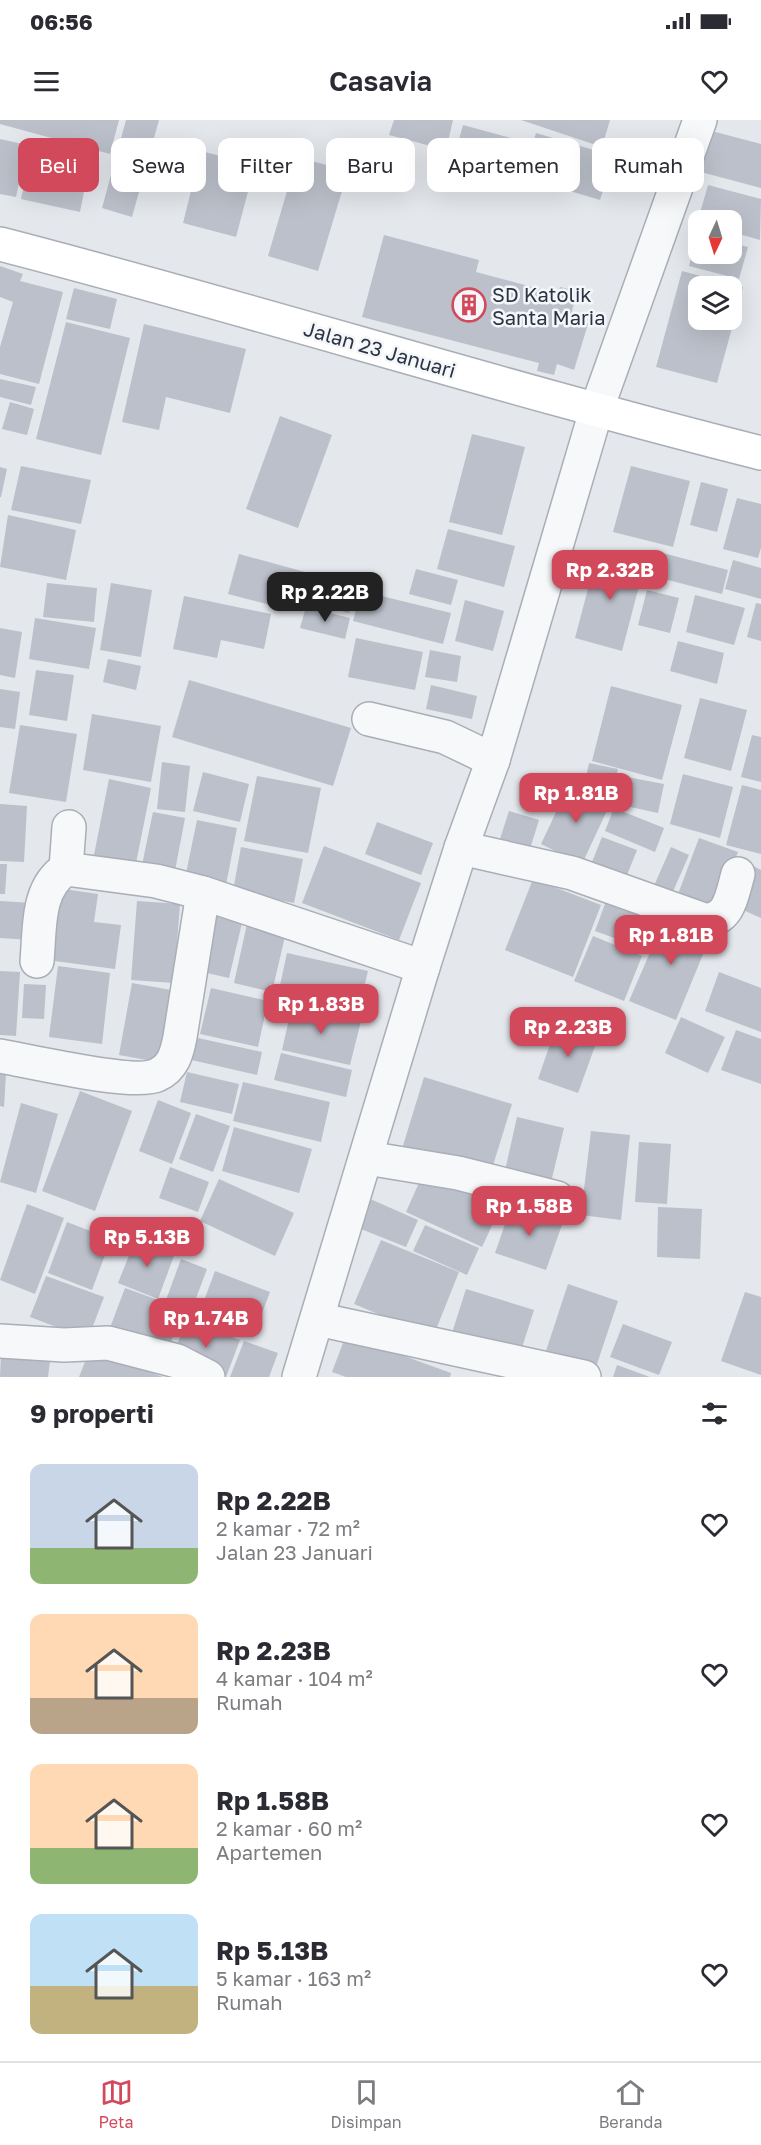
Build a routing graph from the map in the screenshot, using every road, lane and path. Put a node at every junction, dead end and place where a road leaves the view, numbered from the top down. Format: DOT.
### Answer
graph roads {
  1 [pos="700,120"];
  2 [pos="0,244"];
  3 [pos="596,411"];
  4 [pos="761,453"];
  5 [pos="369,719"];
  6 [pos="493,760"];
  7 [pos="69,827"];
  8 [pos="461,848"];
  9 [pos="66,869"];
  10 [pos="738,874"];
  11 [pos="203,893"];
  12 [pos="37,961"];
  13 [pos="423,967"];
  14 [pos="0,1056"];
  15 [pos="367,1158"];
  16 [pos="557,1198"];
  17 [pos="318,1319"];
  18 [pos="0,1341"];
  19 [pos="208,1377"];
  20 [pos="299,1377"];
  21 [pos="584,1377"];
  1 -- 3 [label="street"];
  2 -- 3 [label="street, Jalan 23 Januari"];
  3 -- 4 [label="street, Jalan 23 Januari"];
  3 -- 6 [label="street"];
  5 -- 6 [label="street"];
  6 -- 8 [label="street"];
  7 -- 9 [label="street"];
  8 -- 10 [label="street"];
  8 -- 13 [label="street"];
  9 -- 11 [label="street"];
  9 -- 12 [label="street"];
  11 -- 13 [label="street"];
  11 -- 14 [label="street"];
  13 -- 15 [label="street"];
  15 -- 16 [label="street"];
  15 -- 17 [label="street"];
  17 -- 20 [label="street"];
  17 -- 21 [label="street"];
  18 -- 19 [label="street"];
}
